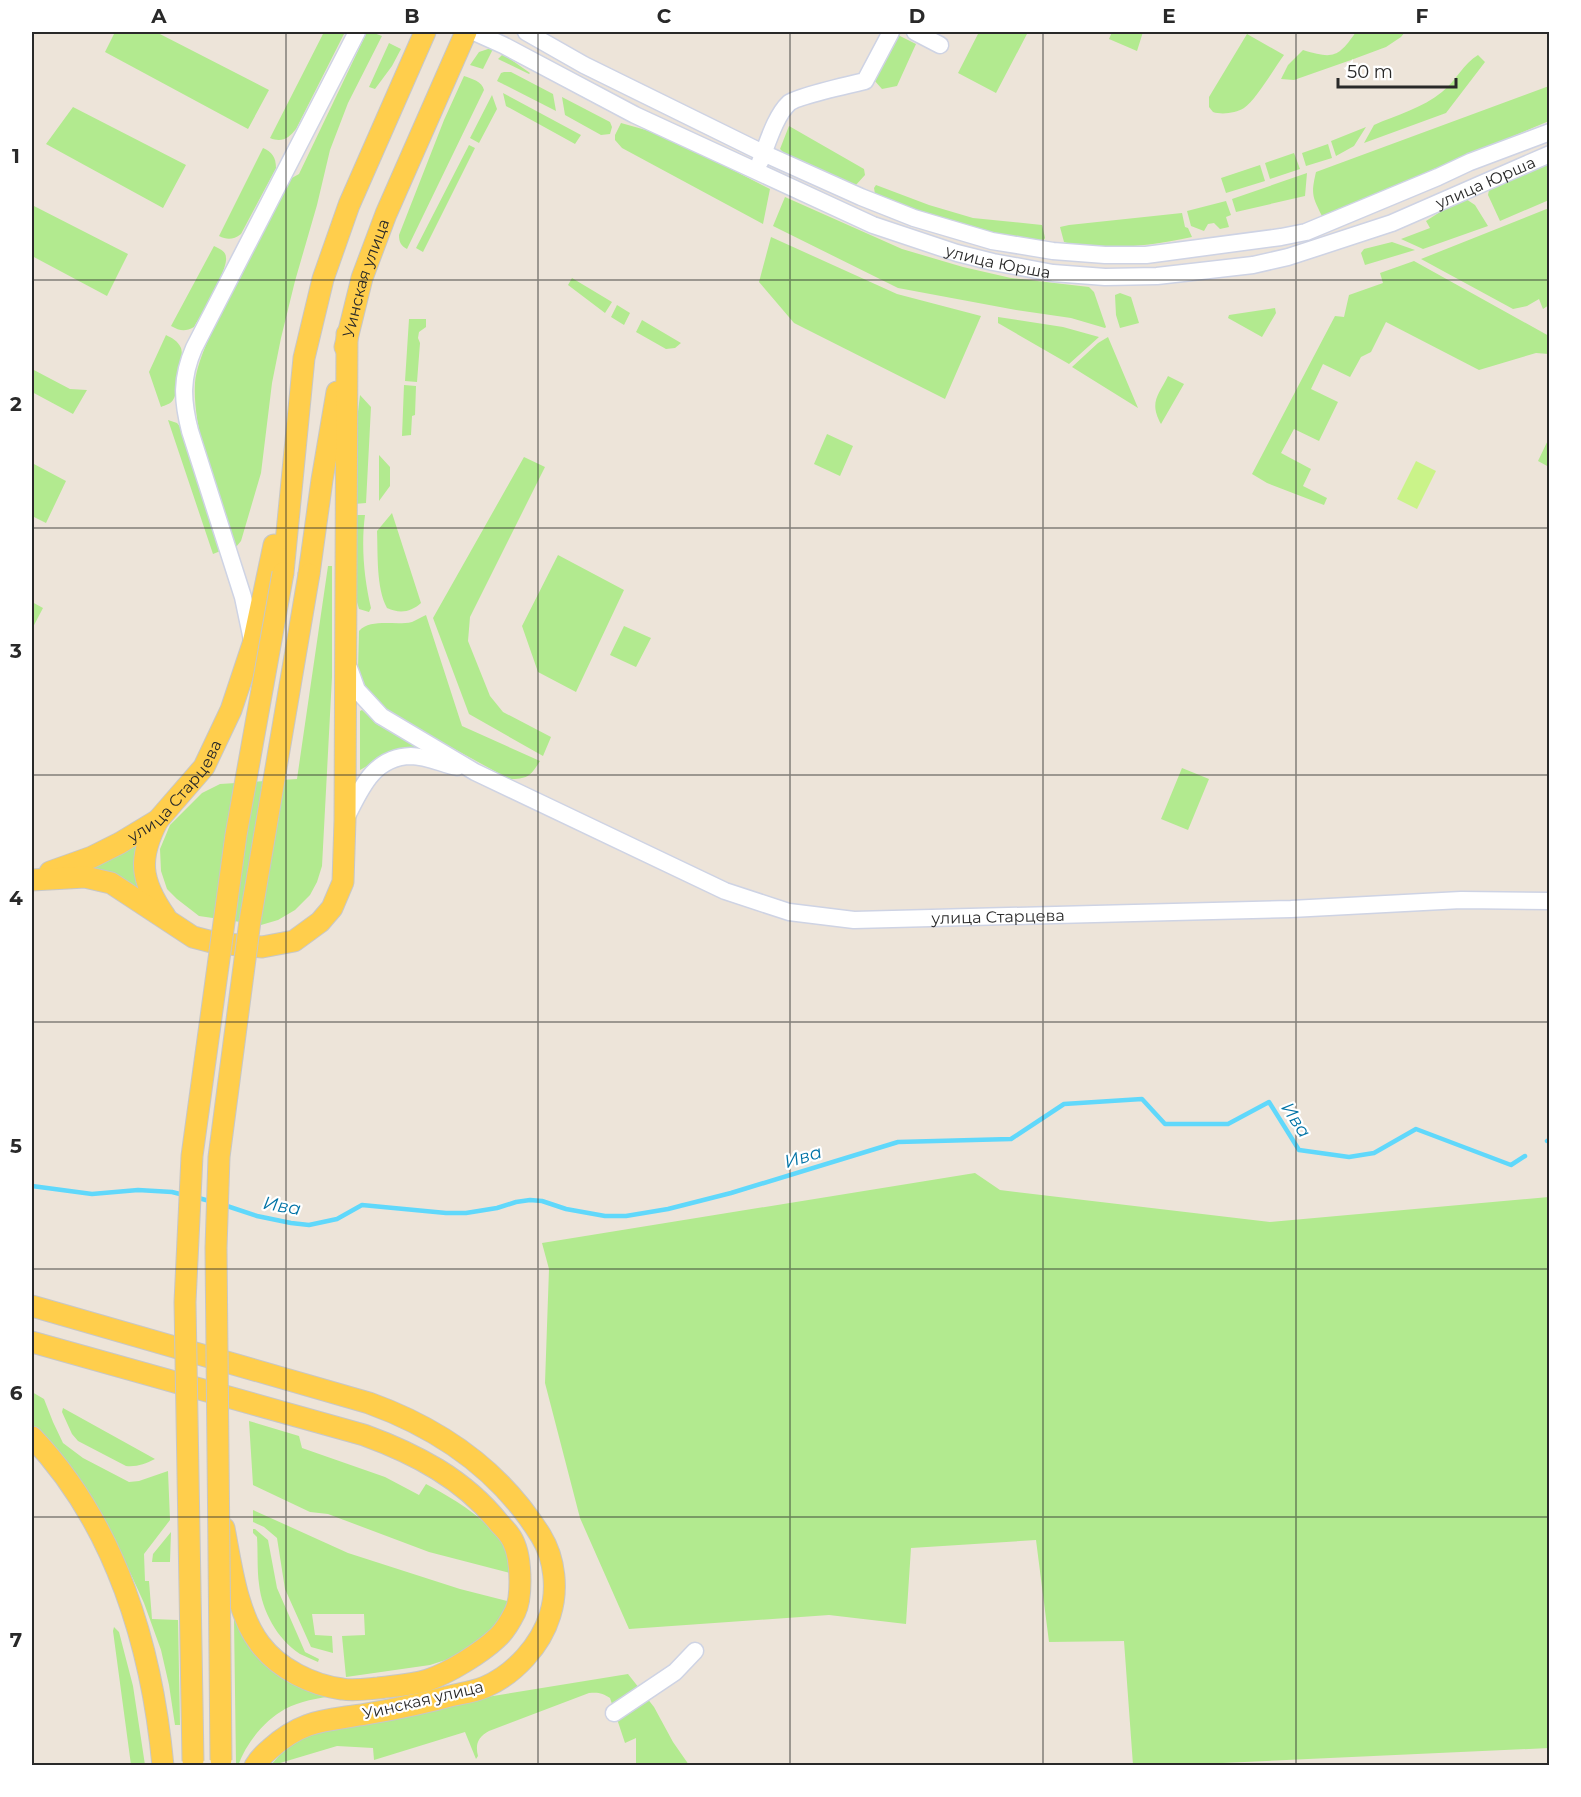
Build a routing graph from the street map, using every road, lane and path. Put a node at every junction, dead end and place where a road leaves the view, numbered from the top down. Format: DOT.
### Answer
graph roads {
  1 [pos="357,32"];
  2 [pos="425,32"];
  3 [pos="466,32"];
  4 [pos="474,32"];
  5 [pos="526,32"];
  6 [pos="891,32"];
  7 [pos="915,32"];
  8 [pos="940,45"];
  9 [pos="1550,132"];
  10 [pos="763,153"];
  11 [pos="1550,154"];
  12 [pos="756,171"];
  13 [pos="347,334"];
  14 [pos="294,456"];
  15 [pos="253,644"];
  16 [pos="347,661"];
  17 [pos="475,772"];
  18 [pos="158,820"];
  19 [pos="345,820"];
  20 [pos="32,878"];
  21 [pos="1550,901"];
  22 [pos="168,921"];
  23 [pos="32,1306"];
  24 [pos="32,1342"];
  25 [pos="32,1437"];
  26 [pos="218,1495"];
  27 [pos="695,1651"];
  28 [pos="614,1713"];
  29 [pos="193,1763"];
  30 [pos="221,1763"];
  31 [pos="163,1766"];
  32 [pos="255,1766"];
  1 -- 15 [label="street"];
  2 -- 14 [label="main road"];
  3 -- 13 [label="main road, Уинская улица"];
  4 -- 12 [label="street, улица Юрша"];
  5 -- 10 [label="street, улица Юрша"];
  6 -- 10 [label="street"];
  7 -- 8 [label="street"];
  9 -- 10 [label="street, улица Юрша"];
  10 -- 12 [label="street"];
  11 -- 12 [label="street, улица Юрша"];
  13 -- 16 [label="main road"];
  13 -- 26 [label="main road, Уинская улица, bridge"];
  14 -- 15 [label="main road, улица Старцева"];
  14 -- 29 [label="main road, bridge"];
  15 -- 18 [label="main road, улица Старцева"];
  16 -- 17 [label="street"];
  16 -- 19 [label="main road"];
  17 -- 19 [label="street"];
  17 -- 21 [label="street, улица Старцева"];
  18 -- 20 [label="main road, улица Старцева"];
  18 -- 22 [label="main road"];
  19 -- 22 [label="main road"];
  20 -- 22 [label="main road"];
  23 -- 32 [label="main road, Уинская улица, bridge"];
  24 -- 26 [label="main road, Уинская улица, bridge"];
  25 -- 31 [label="main road"];
  26 -- 30 [label="main road, bridge"];
  27 -- 28 [label="street"];
}
